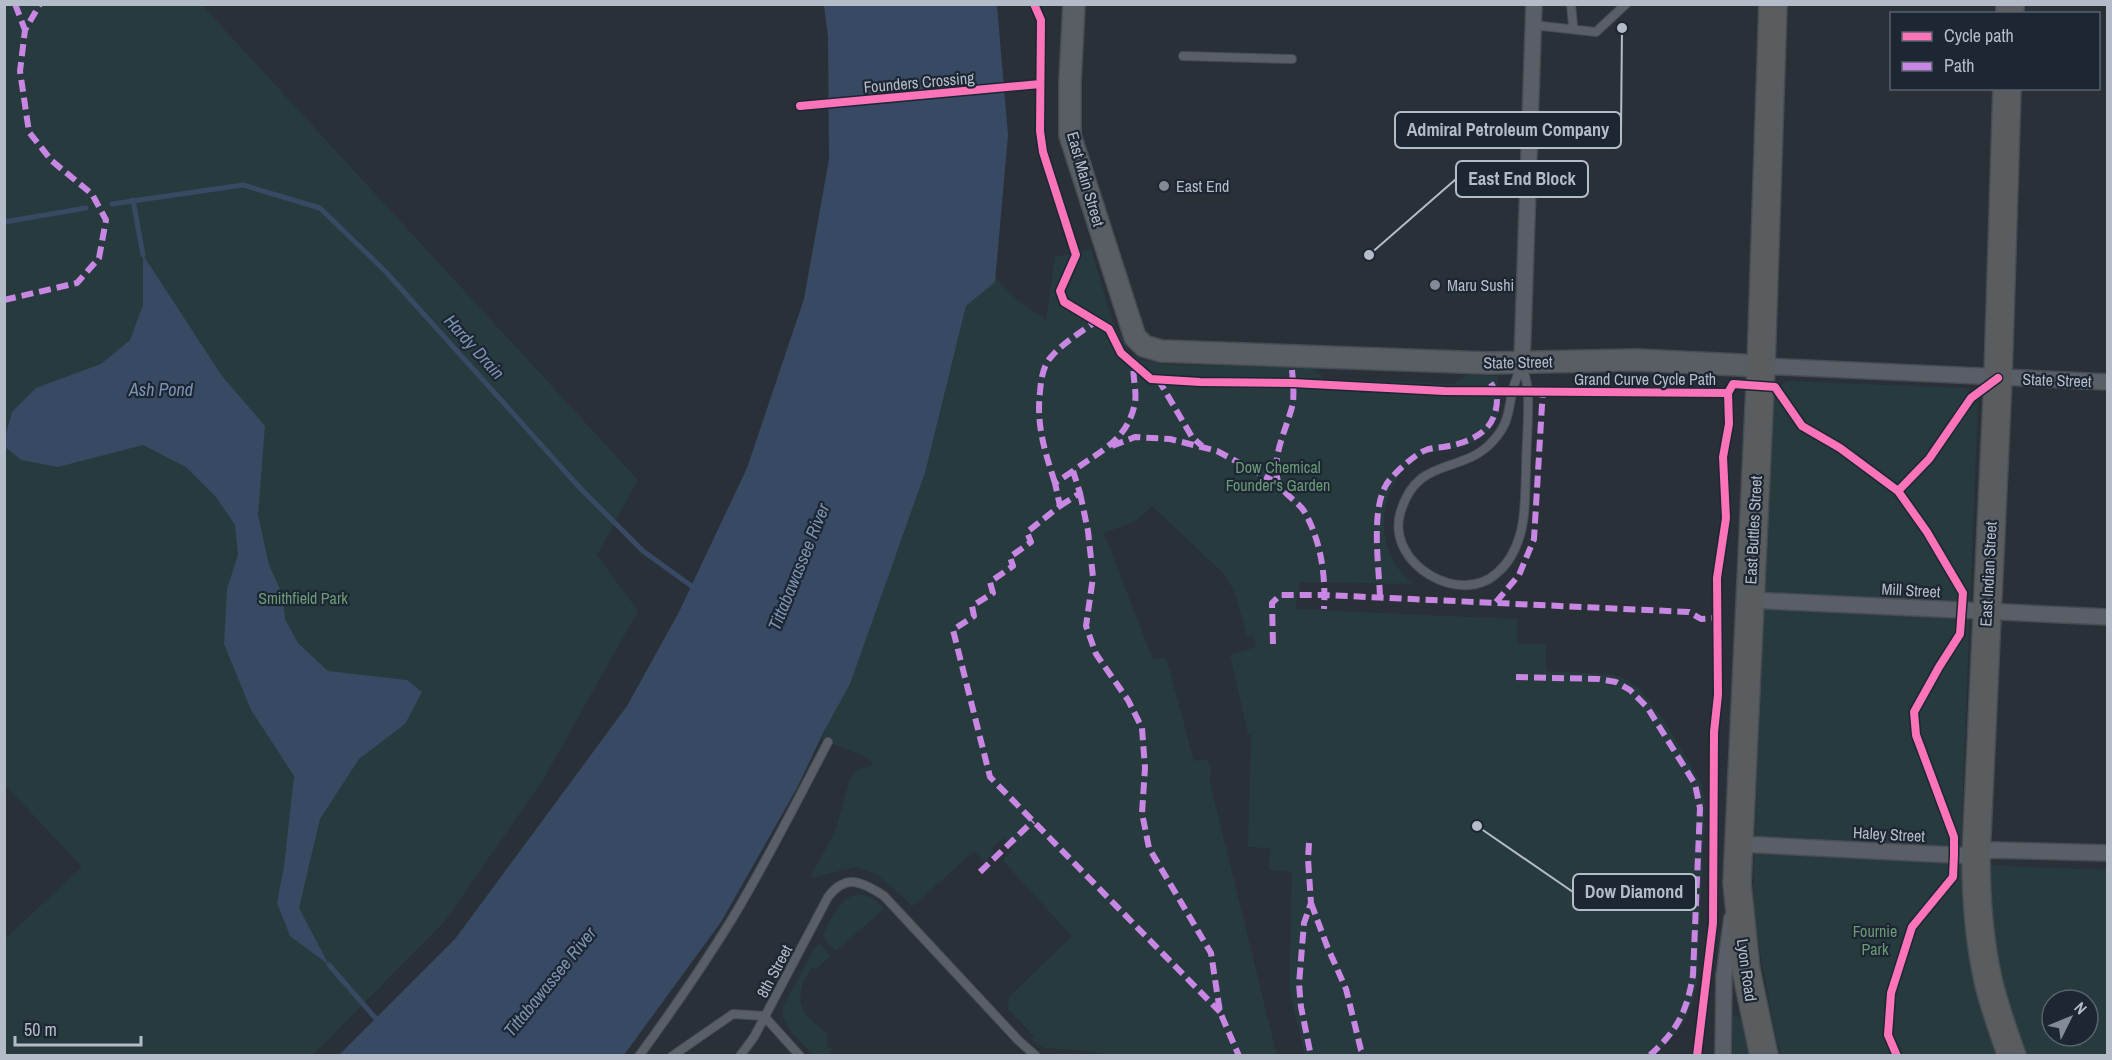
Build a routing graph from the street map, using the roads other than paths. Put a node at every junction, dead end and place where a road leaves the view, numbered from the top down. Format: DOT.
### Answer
graph roads {
  1 [pos="1074,4"];
  2 [pos="1534,4"];
  3 [pos="1571,4"];
  4 [pos="1626,4"];
  5 [pos="1773,4"];
  6 [pos="1580,19"];
  7 [pos="1533,25"];
  8 [pos="1571,27"];
  9 [pos="1184,56"];
  10 [pos="1292,58"];
  11 [pos="2007,90"];
  12 [pos="1144,346"];
  13 [pos="1522,363"];
  14 [pos="1761,366"];
  15 [pos="1998,378"];
  16 [pos="2108,382"];
  17 [pos="1749,600"];
  18 [pos="1986,611"];
  19 [pos="2108,617"];
  20 [pos="828,742"];
  21 [pos="1739,844"];
  22 [pos="2108,853"];
  23 [pos="1976,855"];
  24 [pos="1737,883"];
  25 [pos="764,1016"];
  26 [pos="639,1056"];
  27 [pos="672,1056"];
  28 [pos="740,1056"];
  29 [pos="800,1056"];
  30 [pos="1036,1056"];
  31 [pos="1723,1056"];
  32 [pos="1764,1056"];
  33 [pos="2012,1056"];
  1 -- 12 [label="street, East Main Street"];
  2 -- 7 [label="street"];
  3 -- 8 [label="lane"];
  4 -- 8 [label="lane"];
  5 -- 14 [label="highway, East Buttles Street"];
  6 -- 8 [label="lane"];
  7 -- 8 [label="lane"];
  7 -- 13 [label="street"];
  9 -- 10 [label="lane"];
  11 -- 15 [label="highway, East Indian Street"];
  12 -- 13 [label="street, State Street"];
  13 -- 13 [label="lane"];
  13 -- 14 [label="street, State Street"];
  14 -- 15 [label="street, State Street"];
  14 -- 17 [label="highway, East Buttles Street"];
  15 -- 16 [label="street, State Street"];
  15 -- 18 [label="highway, East Indian Street"];
  17 -- 18 [label="street, Mill Street"];
  17 -- 21 [label="highway, East Buttles Street"];
  18 -- 19 [label="street, Mill Street"];
  18 -- 23 [label="highway, East Indian Street"];
  20 -- 26 [label="lane"];
  21 -- 23 [label="street, Haley Street"];
  21 -- 24 [label="highway, East Buttles Street"];
  22 -- 23 [label="street, Haley Street"];
  23 -- 33 [label="highway, East Indian Street"];
  24 -- 31 [label="street, East Buttles Street"];
  24 -- 32 [label="highway, Lyon Road"];
  25 -- 27 [label="lane"];
  25 -- 28 [label="lane, 8th Street"];
  25 -- 29 [label="lane"];
  25 -- 30 [label="lane, 8th Street"];
}
